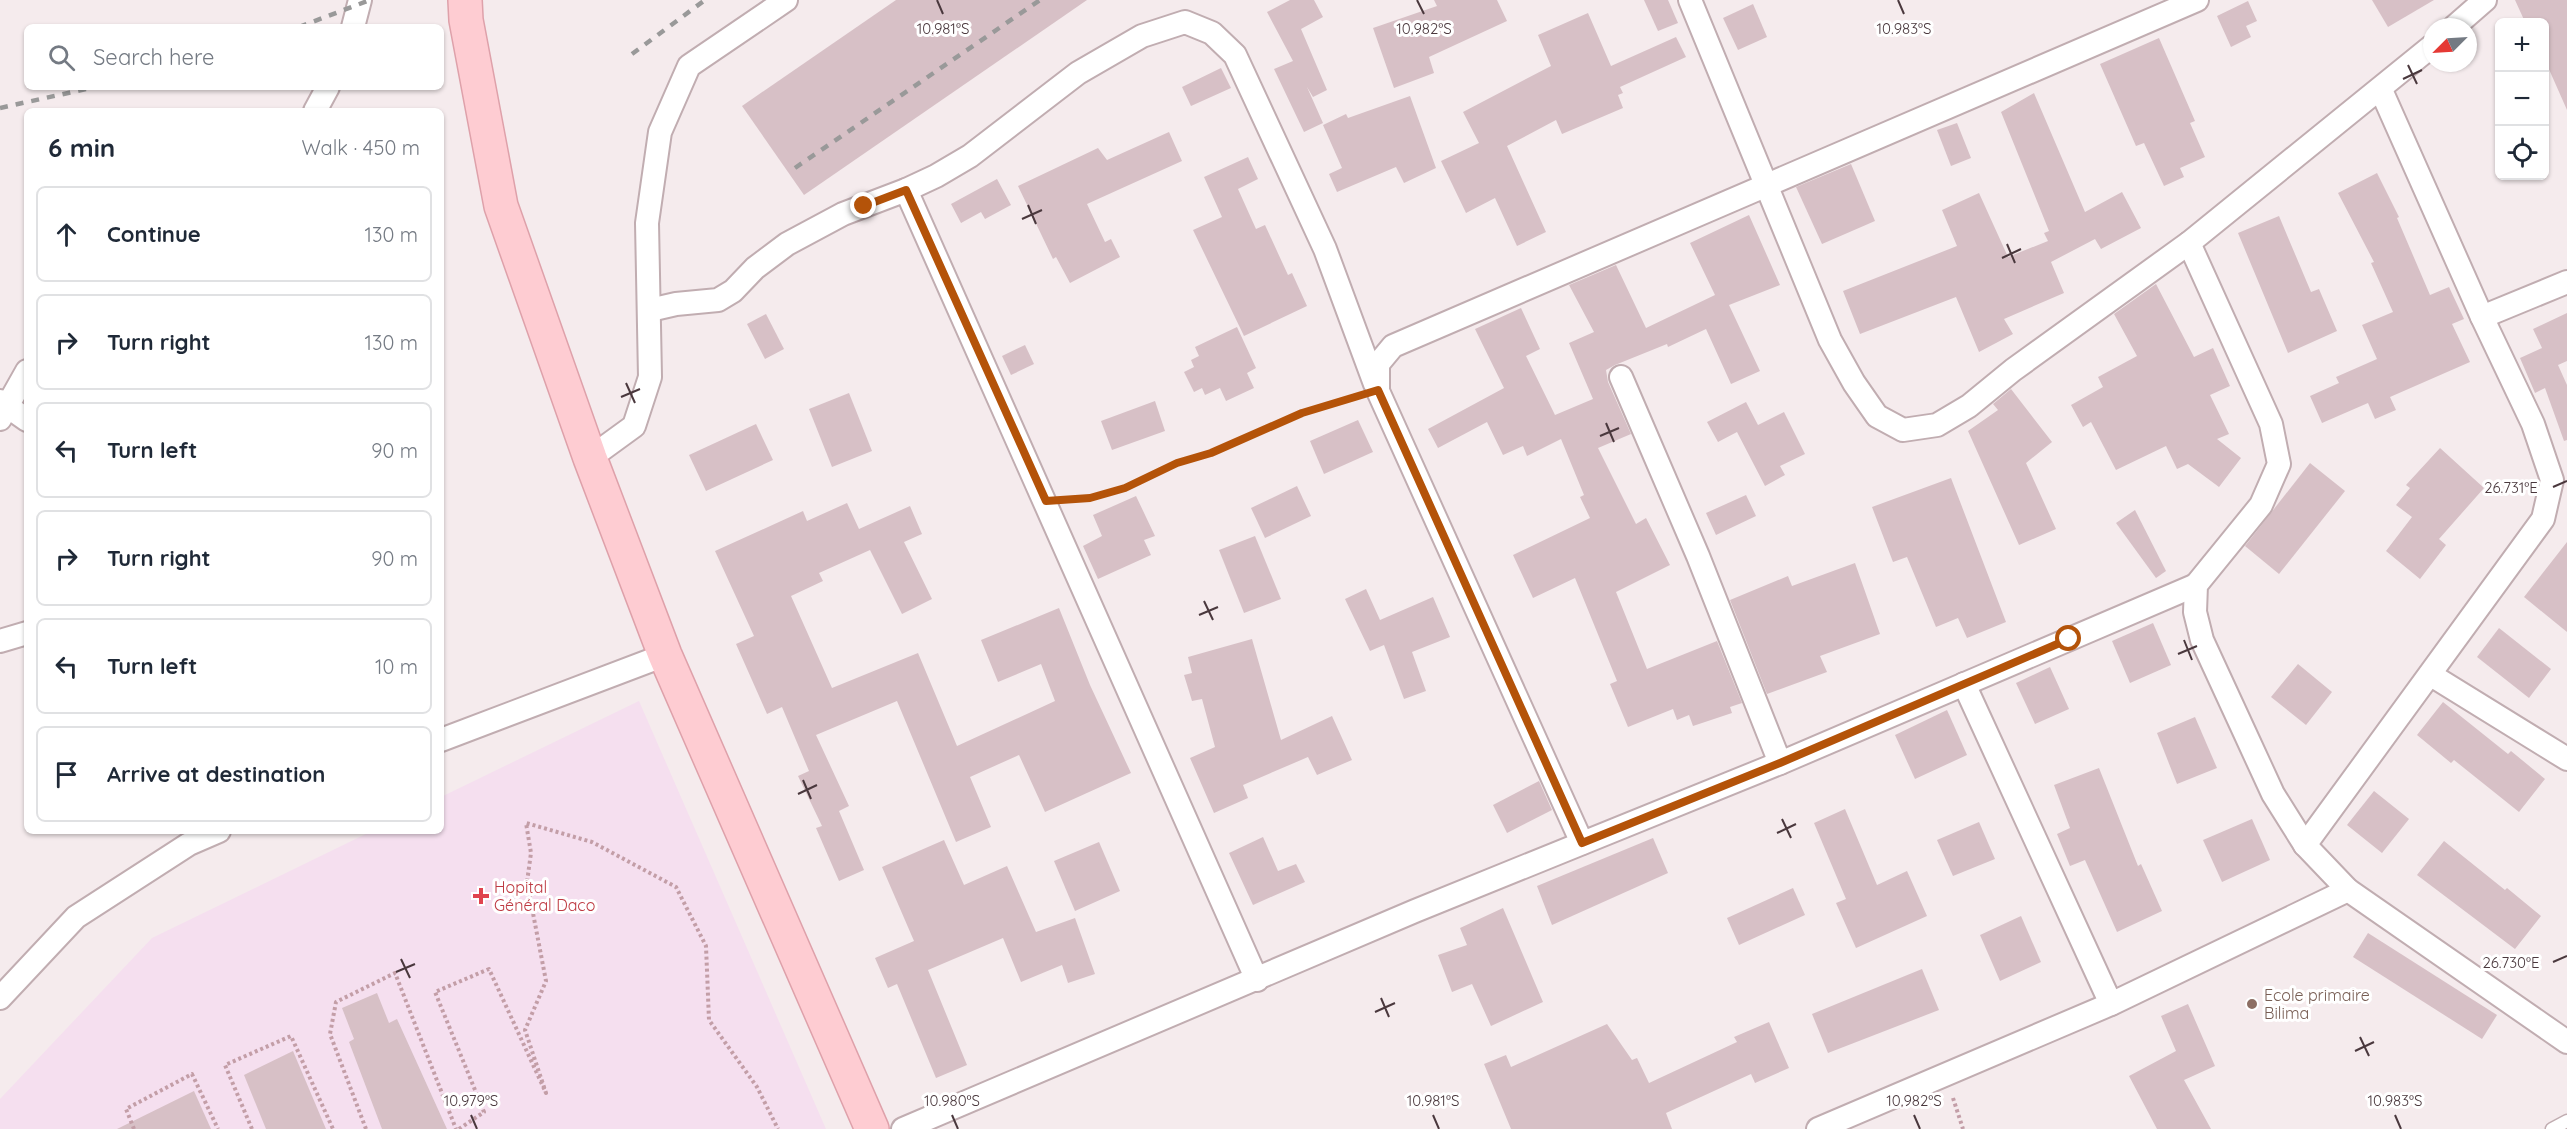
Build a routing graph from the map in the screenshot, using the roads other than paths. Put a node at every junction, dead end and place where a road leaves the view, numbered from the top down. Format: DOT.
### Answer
graph roads {
  1 [pos="360,0"];
  2 [pos="465,0"];
  3 [pos="786,0"];
  4 [pos="1690,0"];
  5 [pos="2197,0"];
  6 [pos="2485,0"];
  7 [pos="2464,18"];
  8 [pos="354,24"];
  9 [pos="2423,54"];
  10 [pos="326,90"];
  11 [pos="2381,90"];
  12 [pos="317,108"];
  13 [pos="1767,183"];
  14 [pos="906,190"];
  15 [pos="2189,243"];
  16 [pos="2567,282"];
  17 [pos="650,310"];
  18 [pos="2482,317"];
  19 [pos="24,376"];
  20 [pos="1621,377"];
  21 [pos="1378,390"];
  22 [pos="3,408"];
  23 [pos="24,418"];
  24 [pos="590,458"];
  25 [pos="2196,585"];
  26 [pos="24,634"];
  27 [pos="0,641"];
  28 [pos="665,655"];
  29 [pos="2430,675"];
  30 [pos="1964,684"];
  31 [pos="444,739"];
  32 [pos="2567,759"];
  33 [pos="1780,763"];
  34 [pos="212,834"];
  35 [pos="1582,843"];
  36 [pos="2305,845"];
  37 [pos="2348,890"];
  38 [pos="1257,980"];
  39 [pos="0,998"];
  40 [pos="2111,1004"];
  41 [pos="2567,1042"];
  42 [pos="2567,1121"];
  43 [pos="872,1129"];
  44 [pos="903,1129"];
  45 [pos="1818,1129"];
  46 [pos="2552,1129"];
  1 -- 8 [label="street"];
  2 -- 24 [label="street"];
  3 -- 17 [label="street"];
  4 -- 13 [label="street"];
  5 -- 13 [label="street"];
  6 -- 7 [label="street"];
  9 -- 11 [label="street"];
  10 -- 12 [label="street"];
  11 -- 15 [label="street"];
  11 -- 18 [label="street"];
  13 -- 15 [label="street"];
  13 -- 21 [label="street"];
  14 -- 17 [label="street"];
  14 -- 21 [label="street"];
  14 -- 38 [label="street"];
  15 -- 25 [label="street"];
  16 -- 18 [label="street"];
  17 -- 24 [label="street"];
  18 -- 29 [label="street"];
  19 -- 22 [label="street"];
  20 -- 33 [label="street"];
  21 -- 35 [label="street"];
  22 -- 23 [label="street"];
  24 -- 28 [label="street"];
  25 -- 30 [label="street"];
  25 -- 36 [label="street"];
  26 -- 27 [label="street"];
  28 -- 31 [label="street"];
  28 -- 43 [label="street"];
  29 -- 32 [label="street"];
  29 -- 36 [label="street"];
  30 -- 33 [label="street"];
  30 -- 40 [label="street"];
  33 -- 35 [label="street"];
  34 -- 39 [label="street"];
  35 -- 38 [label="street"];
  36 -- 37 [label="street"];
  37 -- 40 [label="street"];
  37 -- 41 [label="street"];
  38 -- 44 [label="street"];
  40 -- 45 [label="street"];
  42 -- 46 [label="lane"];
}
